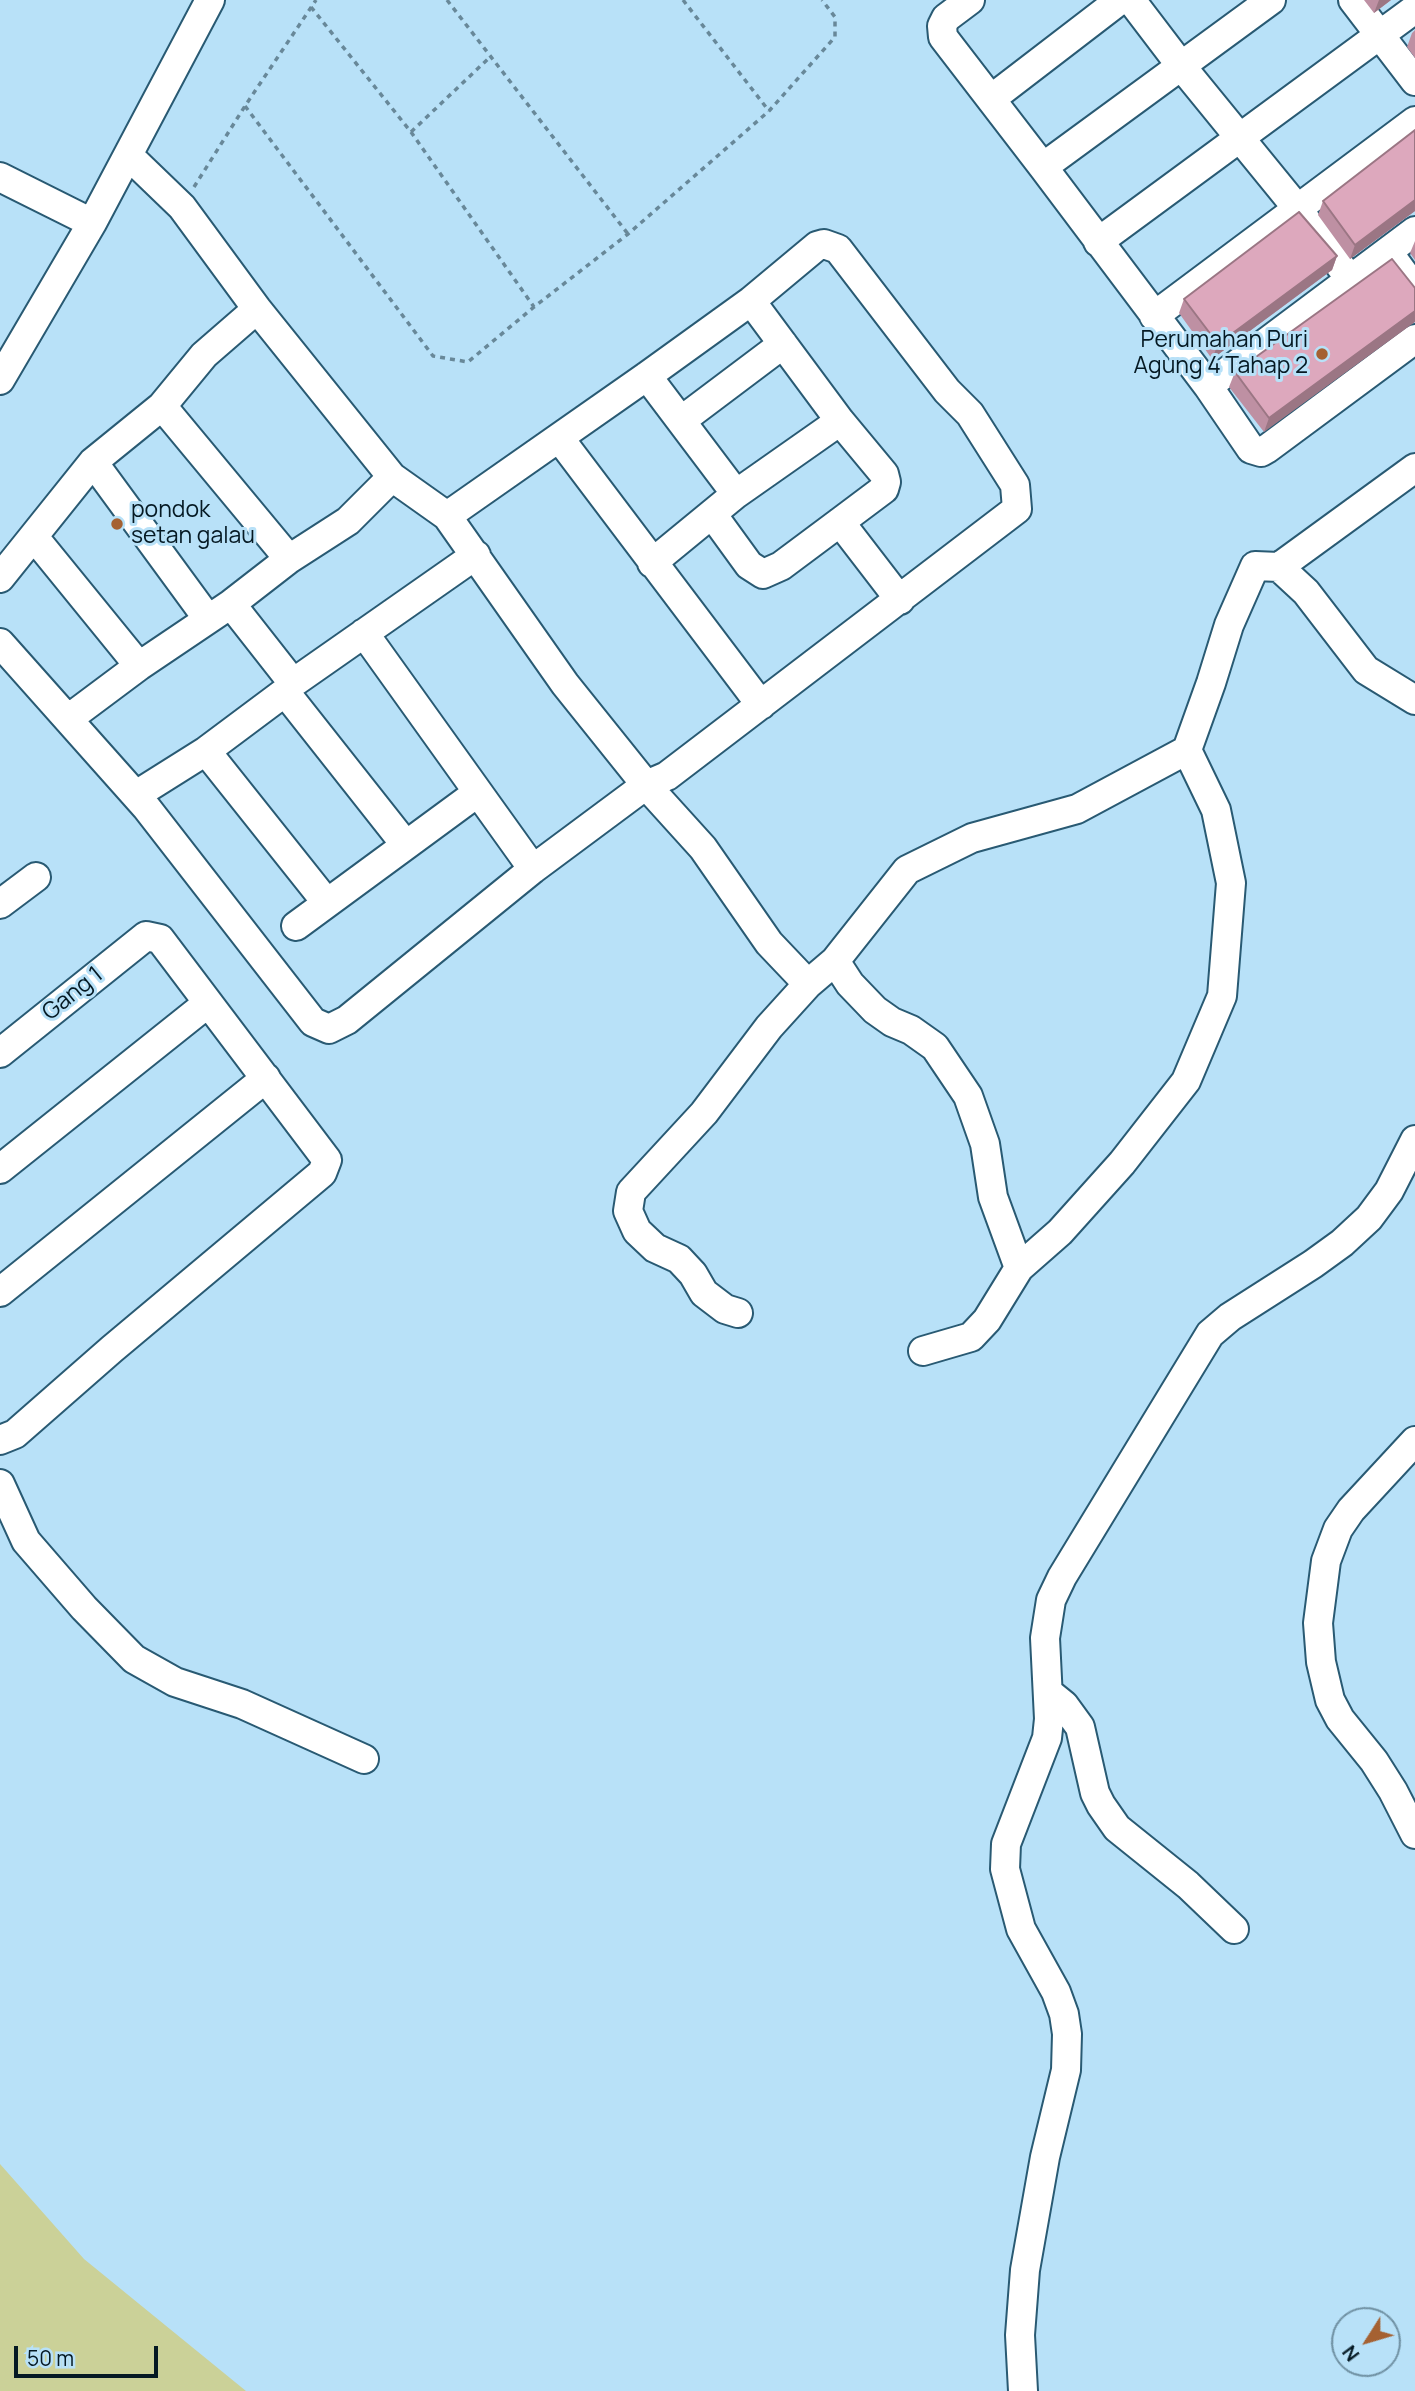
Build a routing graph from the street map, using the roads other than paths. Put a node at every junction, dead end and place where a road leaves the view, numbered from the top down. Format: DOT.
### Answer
graph roads {
  1 [pos="210,0"];
  2 [pos="970,0"];
  3 [pos="1120,0"];
  4 [pos="1131,0"];
  5 [pos="1271,0"];
  6 [pos="1353,0"];
  7 [pos="1415,9"];
  8 [pos="1381,36"];
  9 [pos="1182,67"];
  10 [pos="1415,81"];
  11 [pos="991,99"];
  12 [pos="1415,121"];
  13 [pos="1240,139"];
  14 [pos="128,155"];
  15 [pos="1043,167"];
  16 [pos="0,177"];
  17 [pos="1297,208"];
  18 [pos="92,223"];
  19 [pos="1415,231"];
  20 [pos="1098,242"];
  21 [pos="1388,252"];
  22 [pos="1350,279"];
  23 [pos="1415,289"];
  24 [pos="751,301"];
  25 [pos="257,309"];
  26 [pos="1154,316"];
  27 [pos="1415,339"];
  28 [pos="783,344"];
  29 [pos="648,376"];
  30 [pos="0,380"];
  31 [pos="1208,386"];
  32 [pos="162,406"];
  33 [pos="682,420"];
  34 [pos="840,421"];
  35 [pos="559,439"];
  36 [pos="93,462"];
  37 [pos="1415,468"];
  38 [pos="392,477"];
  39 [pos="736,494"];
  40 [pos="712,514"];
  41 [pos="447,516"];
  42 [pos="841,522"];
  43 [pos="34,537"];
  44 [pos="476,555"];
  45 [pos="289,559"];
  46 [pos="652,563"];
  47 [pos="1279,567"];
  48 [pos="0,578"];
  49 [pos="900,600"];
  50 [pos="220,611"];
  51 [pos="364,633"];
  52 [pos="0,643"];
  53 [pos="139,666"];
  54 [pos="289,688"];
  55 [pos="1415,700"];
  56 [pos="761,705"];
  57 [pos="68,719"];
  58 [pos="1187,750"];
  59 [pos="206,751"];
  60 [pos="646,785"];
  61 [pos="477,793"];
  62 [pos="136,795"];
  63 [pos="405,844"];
  64 [pos="533,869"];
  65 [pos="36,877"];
  66 [pos="327,903"];
  67 [pos="0,904"];
  68 [pos="296,926"];
  69 [pos="835,961"];
  70 [pos="808,984"];
  71 [pos="208,1003"];
  72 [pos="0,1053"];
  73 [pos="266,1078"];
  74 [pos="1415,1140"];
  75 [pos="0,1169"];
  76 [pos="1019,1268"];
  77 [pos="0,1292"];
  78 [pos="738,1313"];
  79 [pos="923,1351"];
  80 [pos="0,1440"];
  81 [pos="1415,1441"];
  82 [pos="0,1484"];
  83 [pos="1048,1692"];
  84 [pos="364,1759"];
  85 [pos="1415,1833"];
  86 [pos="1234,1929"];
  87 [pos="1023,2391"];
  1 -- 14 [label="street"];
  2 -- 11 [label="street"];
  3 -- 11 [label="street"];
  4 -- 9 [label="street"];
  5 -- 9 [label="street"];
  6 -- 8 [label="street"];
  7 -- 8 [label="street"];
  8 -- 10 [label="street"];
  8 -- 13 [label="street"];
  9 -- 13 [label="street"];
  9 -- 15 [label="street"];
  11 -- 15 [label="street"];
  12 -- 17 [label="street"];
  13 -- 17 [label="street"];
  13 -- 20 [label="street"];
  14 -- 18 [label="street"];
  14 -- 25 [label="street"];
  15 -- 20 [label="street"];
  16 -- 18 [label="street"];
  17 -- 22 [label="street"];
  17 -- 26 [label="street"];
  18 -- 30 [label="street"];
  19 -- 21 [label="street"];
  20 -- 26 [label="street"];
  21 -- 22 [label="street"];
  21 -- 23 [label="street"];
  22 -- 31 [label="street"];
  24 -- 28 [label="street"];
  24 -- 29 [label="street"];
  24 -- 49 [label="street"];
  25 -- 32 [label="street"];
  25 -- 38 [label="street"];
  26 -- 31 [label="street"];
  27 -- 31 [label="street"];
  28 -- 33 [label="street"];
  28 -- 34 [label="street"];
  29 -- 33 [label="street"];
  29 -- 35 [label="street"];
  32 -- 36 [label="street"];
  32 -- 45 [label="street"];
  33 -- 39 [label="street"];
  34 -- 39 [label="street"];
  34 -- 42 [label="street"];
  35 -- 41 [label="street"];
  35 -- 46 [label="street"];
  36 -- 43 [label="street"];
  36 -- 50 [label="street"];
  37 -- 47 [label="street"];
  38 -- 41 [label="street"];
  38 -- 45 [label="street"];
  39 -- 40 [label="street"];
  40 -- 42 [label="street"];
  40 -- 46 [label="street"];
  41 -- 44 [label="street"];
  42 -- 49 [label="street"];
  43 -- 48 [label="street"];
  43 -- 53 [label="street"];
  44 -- 51 [label="street"];
  44 -- 60 [label="street"];
  45 -- 50 [label="street"];
  46 -- 56 [label="street"];
  47 -- 55 [label="street"];
  47 -- 58 [label="street"];
  49 -- 56 [label="street"];
  50 -- 53 [label="street"];
  50 -- 54 [label="street"];
  51 -- 54 [label="street"];
  51 -- 61 [label="street"];
  52 -- 57 [label="street"];
  53 -- 57 [label="street"];
  54 -- 59 [label="street"];
  54 -- 63 [label="street"];
  56 -- 60 [label="street"];
  57 -- 62 [label="street"];
  58 -- 69 [label="street"];
  58 -- 76 [label="street"];
  59 -- 62 [label="street"];
  59 -- 66 [label="street"];
  60 -- 64 [label="street"];
  60 -- 70 [label="street"];
  61 -- 63 [label="street"];
  61 -- 64 [label="street"];
  62 -- 64 [label="street"];
  63 -- 66 [label="street"];
  65 -- 67 [label="street"];
  66 -- 68 [label="street"];
  69 -- 70 [label="street"];
  69 -- 76 [label="street"];
  70 -- 78 [label="street"];
  71 -- 72 [label="street, Gang 1"];
  71 -- 73 [label="street"];
  71 -- 75 [label="street"];
  73 -- 77 [label="street"];
  73 -- 80 [label="street"];
  74 -- 83 [label="street"];
  76 -- 79 [label="street"];
  81 -- 85 [label="street"];
  82 -- 84 [label="street"];
  83 -- 86 [label="street"];
  83 -- 87 [label="street"];
}
